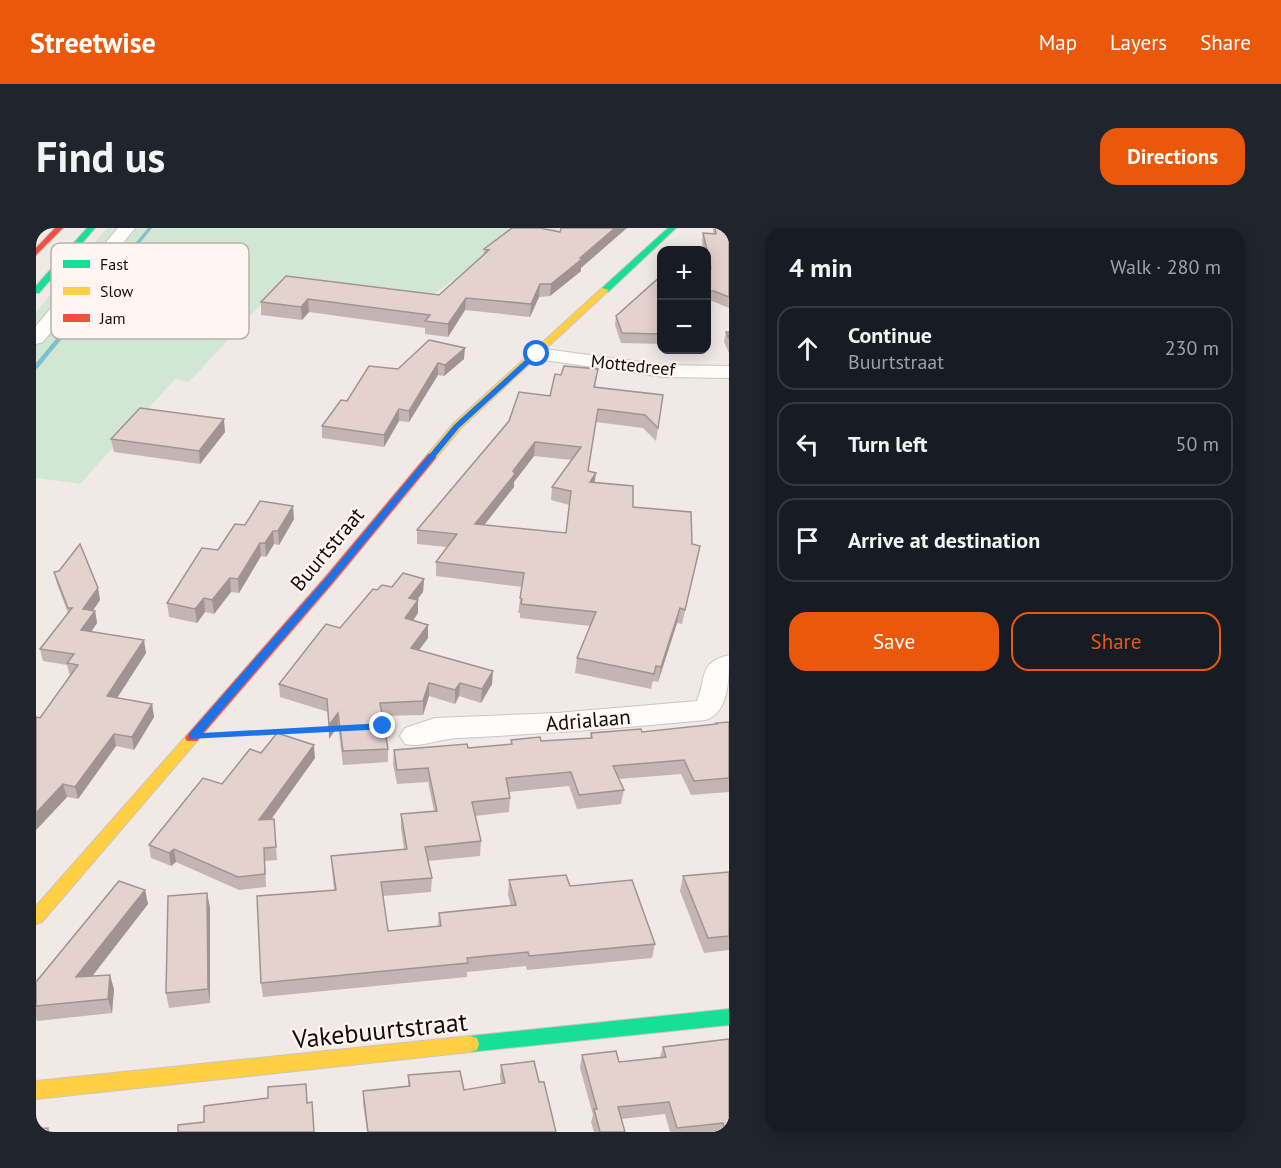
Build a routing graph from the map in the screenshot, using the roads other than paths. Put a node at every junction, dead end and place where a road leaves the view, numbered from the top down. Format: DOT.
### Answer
graph roads {
  1 [pos="59,228"];
  2 [pos="91,228"];
  3 [pos="126,228"];
  4 [pos="672,228"];
  5 [pos="78,243"];
  6 [pos="114,243"];
  7 [pos="36,253"];
  8 [pos="51,274"];
  9 [pos="36,291"];
  10 [pos="51,320"];
  11 [pos="36,338"];
  12 [pos="537,354"];
  13 [pos="729,372"];
  14 [pos="729,664"];
  15 [pos="416,736"];
  16 [pos="36,917"];
  17 [pos="729,1017"];
  18 [pos="36,1090"];
  1 -- 7 [label="main road"];
  2 -- 5 [label="main road"];
  3 -- 6 [label="street"];
  4 -- 12 [label="main road, Buurtstraat"];
  8 -- 9 [label="main road"];
  10 -- 11 [label="street"];
  12 -- 13 [label="street, Mottedreef"];
  12 -- 16 [label="main road, Buurtstraat"];
  14 -- 15 [label="street, Adrialaan"];
  17 -- 18 [label="main road, Vakebuurtstraat"];
}
